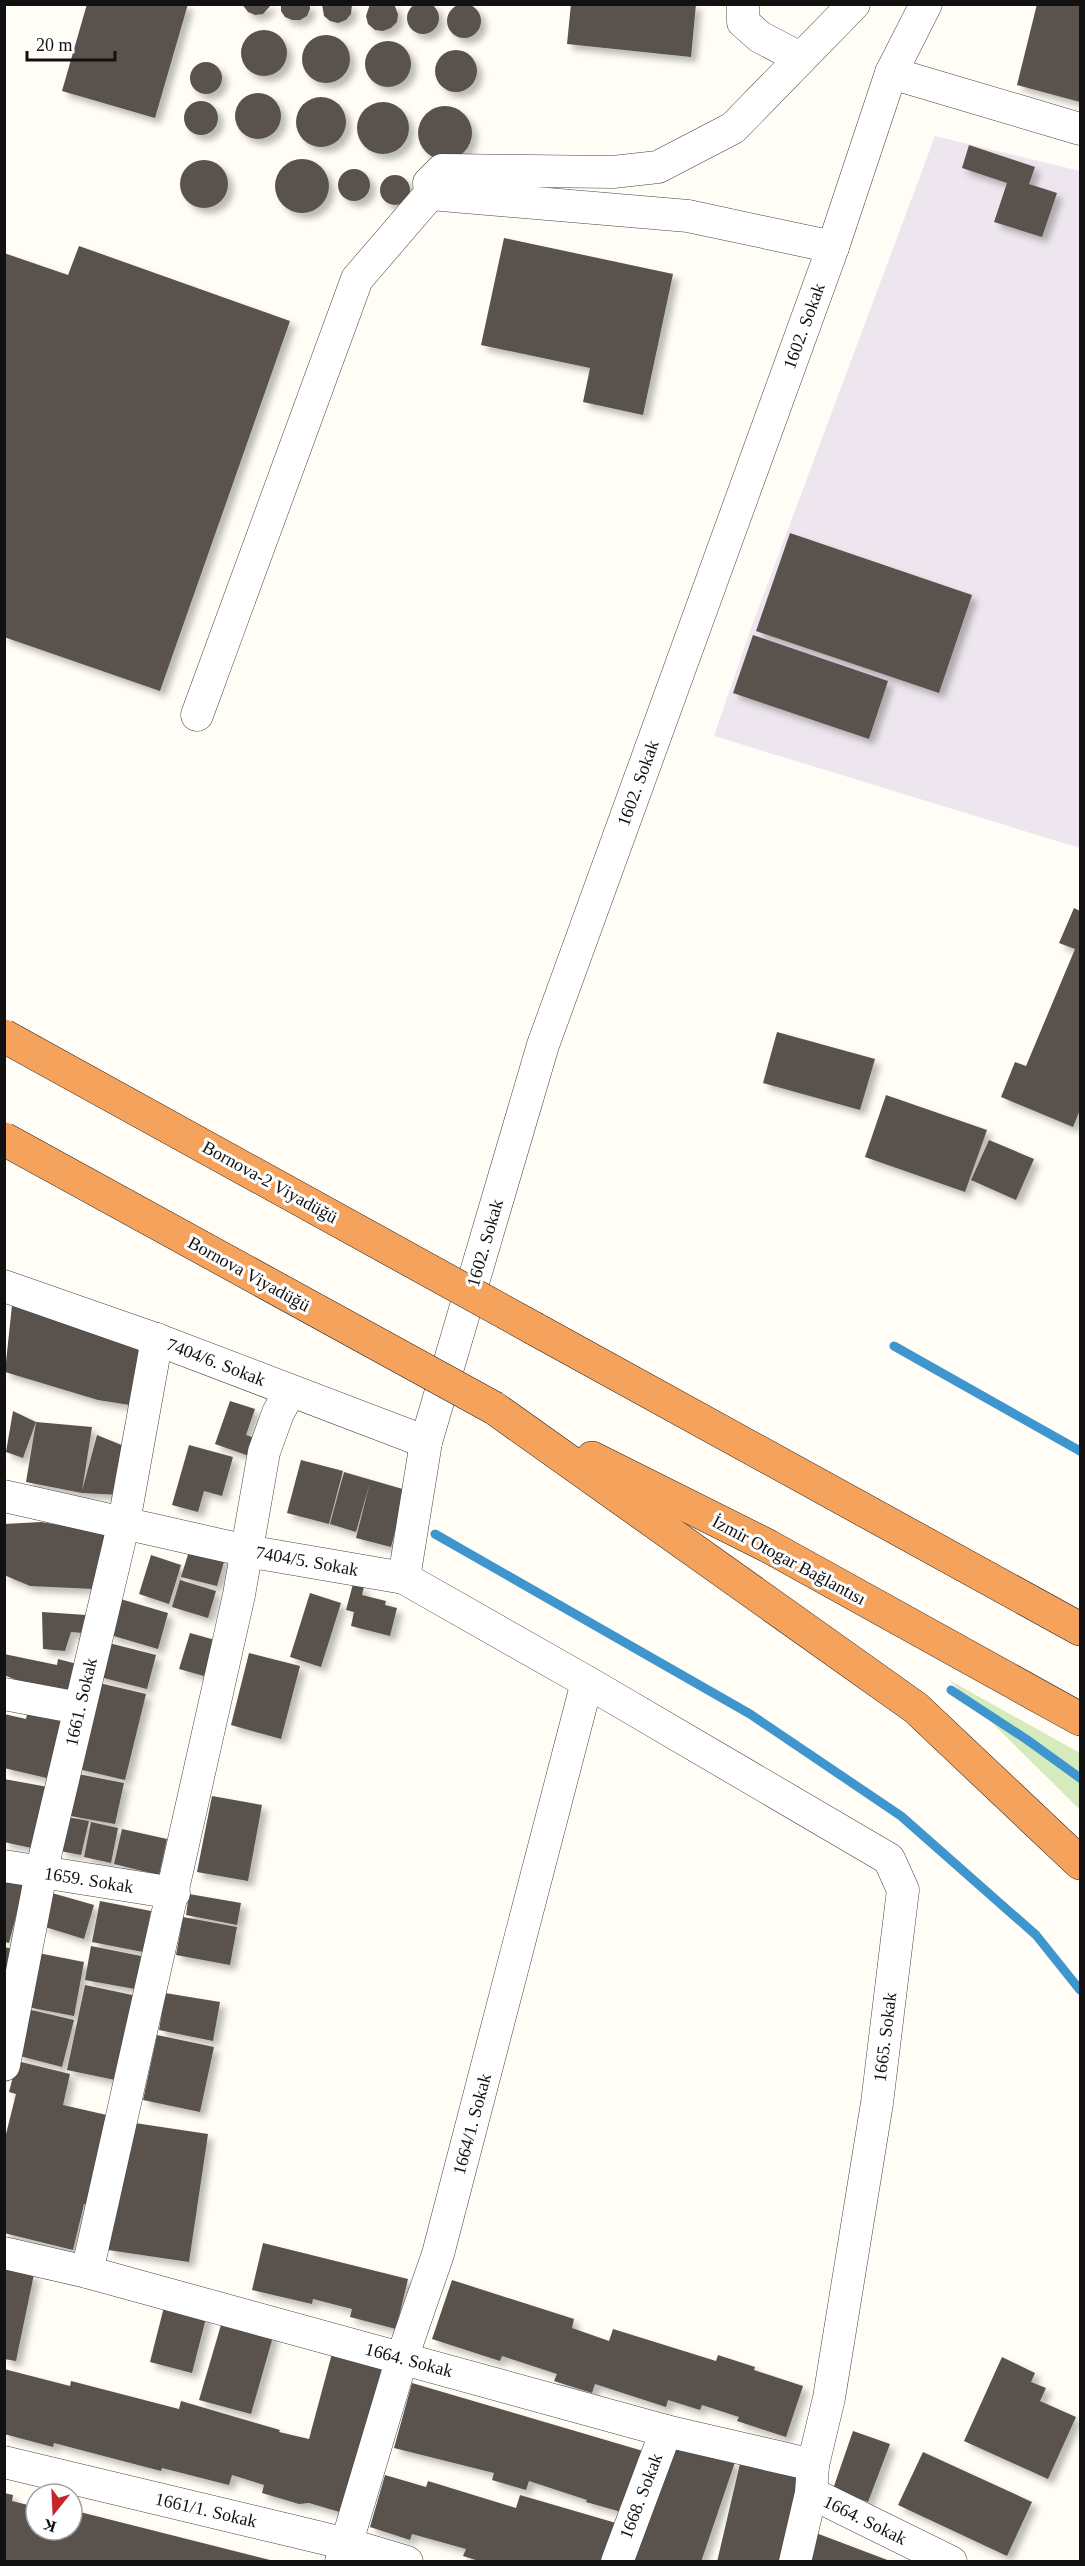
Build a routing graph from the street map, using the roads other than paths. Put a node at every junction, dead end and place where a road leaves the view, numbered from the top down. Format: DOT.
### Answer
graph roads {
  1 [pos="743,4"];
  2 [pos="854,4"];
  3 [pos="926,4"];
  4 [pos="800,58"];
  5 [pos="891,73"];
  6 [pos="1080,129"];
  7 [pos="430,194"];
  8 [pos="833,247"];
  9 [pos="197,715"];
  10 [pos="4,1036"];
  11 [pos="4,1139"];
  12 [pos="4,1286"];
  13 [pos="157,1339"];
  14 [pos="290,1391"];
  15 [pos="494,1408"];
  16 [pos="426,1442"];
  17 [pos="4,1496"];
  18 [pos="124,1522"];
  19 [pos="247,1551"];
  20 [pos="404,1578"];
  21 [pos="1080,1629"];
  22 [pos="587,1682"];
  23 [pos="4,1694"];
  24 [pos="79,1708"];
  25 [pos="1080,1719"];
  26 [pos="1080,1863"];
  27 [pos="4,1866"];
  28 [pos="41,1873"];
  29 [pos="174,1893"];
  30 [pos="10,2018"];
  31 [pos="4,2065"];
  32 [pos="4,2253"];
  33 [pos="87,2272"];
  34 [pos="402,2358"];
  35 [pos="666,2431"];
  36 [pos="4,2462"];
  37 [pos="812,2479"];
  38 [pos="344,2553"];
  39 [pos="407,2562"];
  40 [pos="617,2562"];
  41 [pos="795,2562"];
  42 [pos="951,2562"];
  1 -- 4 [label="street"];
  2 -- 4 [label="street"];
  3 -- 5 [label="street, 1602. Sokak"];
  4 -- 7 [label="street"];
  5 -- 6 [label="street"];
  5 -- 8 [label="street, 1602. Sokak"];
  7 -- 8 [label="street"];
  7 -- 9 [label="street"];
  8 -- 16 [label="street, 1602. Sokak"];
  10 -- 21 [label="highway, Bornova-2 Viyadüğü, bridge"];
  11 -- 15 [label="highway, Bornova Viyadüğü, bridge"];
  12 -- 13 [label="street, 7404/6. Sokak"];
  13 -- 14 [label="street, 7404/6. Sokak"];
  13 -- 18 [label="street, 1661. Sokak"];
  14 -- 16 [label="street, 7404/6. Sokak"];
  14 -- 19 [label="street"];
  15 -- 25 [label="highway, İzmir Otogar Bağlantısı"];
  15 -- 26 [label="highway"];
  16 -- 20 [label="street, 1602. Sokak"];
  17 -- 18 [label="street, 7404/5. Sokak"];
  18 -- 19 [label="street, 7404/5. Sokak"];
  18 -- 24 [label="street, 1661. Sokak"];
  19 -- 20 [label="street, 7404/5. Sokak"];
  19 -- 29 [label="street"];
  20 -- 22 [label="street, 7404/5. Sokak"];
  22 -- 34 [label="street, 1664/1. Sokak"];
  22 -- 37 [label="street, 1665. Sokak"];
  23 -- 24 [label="street"];
  24 -- 28 [label="street, 1661. Sokak"];
  27 -- 28 [label="street, 1659. Sokak"];
  28 -- 29 [label="street, 1659. Sokak"];
  28 -- 30 [label="street, 1661. Sokak"];
  29 -- 33 [label="street"];
  30 -- 31 [label="street, 1661. Sokak"];
  32 -- 33 [label="street, 1664. Sokak"];
  33 -- 34 [label="street, 1664. Sokak"];
  34 -- 35 [label="street, 1664. Sokak"];
  34 -- 38 [label="street, 1664/1. Sokak"];
  35 -- 37 [label="street, 1664. Sokak"];
  35 -- 40 [label="street, 1668. Sokak"];
  36 -- 38 [label="street, 1661/1. Sokak"];
  37 -- 41 [label="street, 1665. Sokak"];
  37 -- 42 [label="street, 1664. Sokak"];
  38 -- 39 [label="street, 1661/1. Sokak"];
}
